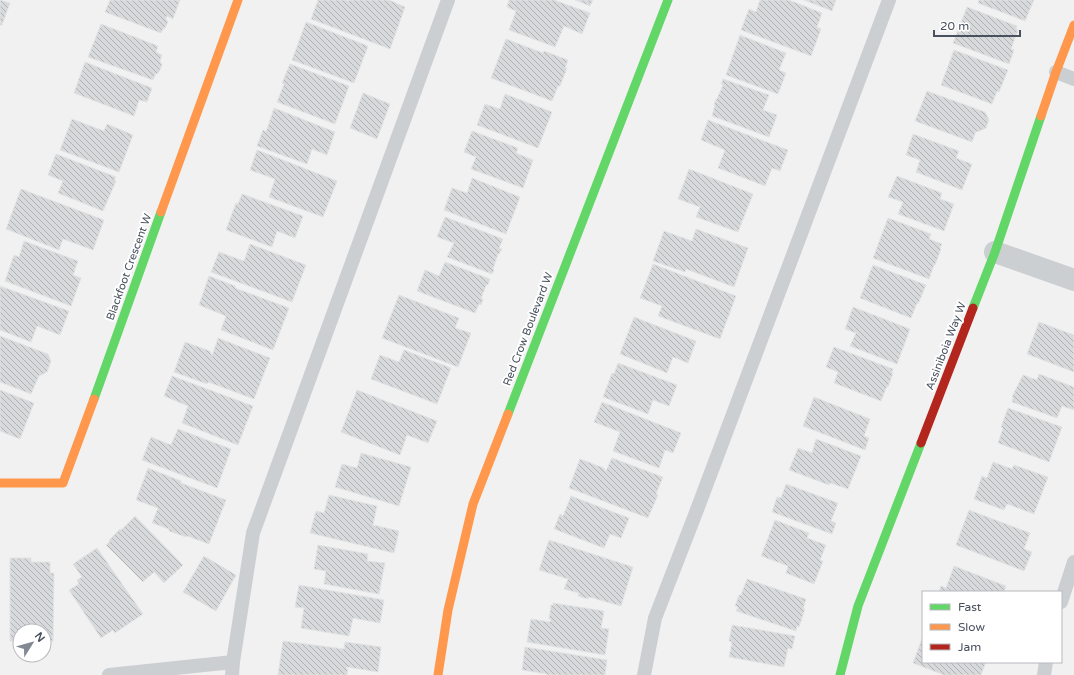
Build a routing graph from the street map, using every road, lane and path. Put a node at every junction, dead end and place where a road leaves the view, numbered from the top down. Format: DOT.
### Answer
graph roads {
  1 [pos="238,0"];
  2 [pos="448,0"];
  3 [pos="668,0"];
  4 [pos="889,0"];
  5 [pos="1074,25"];
  6 [pos="1056,72"];
  7 [pos="1074,79"];
  8 [pos="995,252"];
  9 [pos="1074,280"];
  10 [pos="0,483"];
  11 [pos="1074,562"];
  12 [pos="1062,599"];
  13 [pos="1046,663"];
  14 [pos="233,668"];
  15 [pos="109,675"];
  16 [pos="438,675"];
  17 [pos="644,675"];
  18 [pos="840,675"];
  19 [pos="1044,675"];
  1 -- 10 [label="street, Blackfoot Crescent W"];
  2 -- 14 [label="lane"];
  3 -- 16 [label="street, Red Crow Boulevard W"];
  4 -- 17 [label="lane"];
  5 -- 6 [label="street, Assiniboia Way W"];
  6 -- 7 [label="lane"];
  6 -- 8 [label="street, Assiniboia Way W"];
  8 -- 9 [label="street"];
  8 -- 18 [label="street, Assiniboia Way W"];
  11 -- 12 [label="lane"];
  13 -- 19 [label="lane"];
  14 -- 15 [label="lane"];
}
